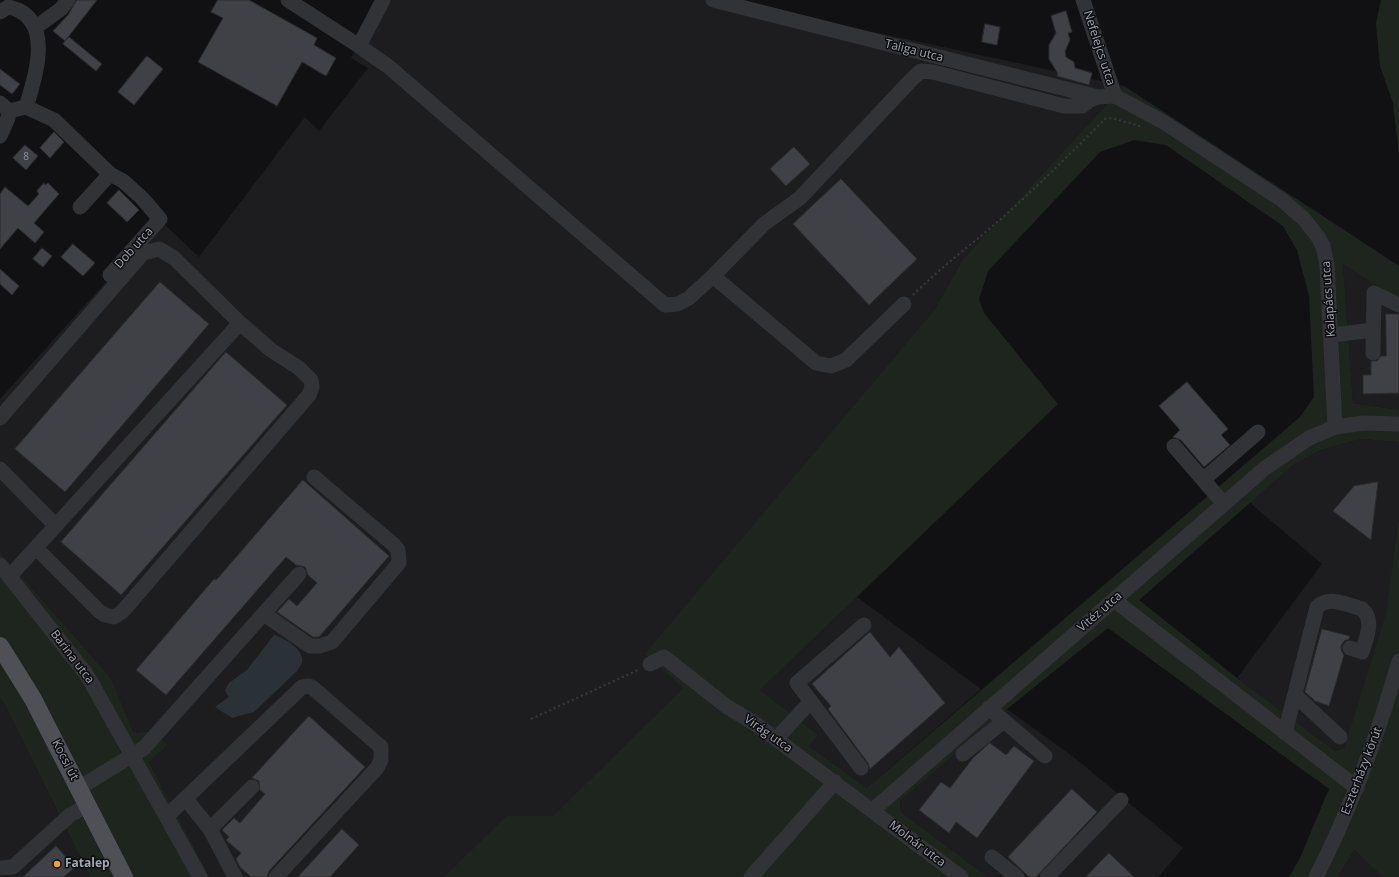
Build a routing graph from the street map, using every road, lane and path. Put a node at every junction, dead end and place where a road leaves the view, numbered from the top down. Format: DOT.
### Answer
graph roads {
  1 [pos="68,0"];
  2 [pos="288,0"];
  3 [pos="383,0"];
  4 [pos="713,0"];
  5 [pos="1084,0"];
  6 [pos="4,7"];
  7 [pos="36,27"];
  8 [pos="359,46"];
  9 [pos="1115,96"];
  10 [pos="1098,97"];
  11 [pos="5,107"];
  12 [pos="26,107"];
  13 [pos="1165,123"];
  14 [pos="0,136"];
  15 [pos="110,174"];
  16 [pos="80,207"];
  17 [pos="110,275"];
  18 [pos="713,276"];
  19 [pos="904,304"];
  20 [pos="1399,305"];
  21 [pos="240,323"];
  22 [pos="1373,330"];
  23 [pos="1332,335"];
  24 [pos="1373,354"];
  25 [pos="0,418"];
  26 [pos="1399,424"];
  27 [pos="1336,427"];
  28 [pos="1258,432"];
  29 [pos="1174,446"];
  30 [pos="0,470"];
  31 [pos="314,477"];
  32 [pos="1203,480"];
  33 [pos="1224,504"];
  34 [pos="56,526"];
  35 [pos="36,548"];
  36 [pos="5,571"];
  37 [pos="299,574"];
  38 [pos="1114,600"];
  39 [pos="264,614"];
  40 [pos="864,625"];
  41 [pos="0,646"];
  42 [pos="1350,648"];
  43 [pos="1399,661"];
  44 [pos="650,664"];
  45 [pos="1295,695"];
  46 [pos="811,701"];
  47 [pos="989,708"];
  48 [pos="532,719"];
  49 [pos="1004,722"];
  50 [pos="1285,733"];
  51 [pos="1340,737"];
  52 [pos="776,738"];
  53 [pos="963,754"];
  54 [pos="133,755"];
  55 [pos="1045,756"];
  56 [pos="861,768"];
  57 [pos="836,782"];
  58 [pos="252,787"];
  59 [pos="79,788"];
  60 [pos="1357,788"];
  61 [pos="186,798"];
  62 [pos="1121,800"];
  63 [pos="88,805"];
  64 [pos="874,810"];
  65 [pos="167,816"];
  66 [pos="210,829"];
  67 [pos="992,857"];
  68 [pos="2,871"];
  69 [pos="756,875"];
  70 [pos="124,877"];
  71 [pos="200,877"];
  72 [pos="235,877"];
  73 [pos="276,877"];
  74 [pos="961,877"];
  75 [pos="1017,877"];
  76 [pos="1047,877"];
  77 [pos="1316,877"];
  1 -- 7 [label="street"];
  2 -- 8 [label="street"];
  3 -- 8 [label="street"];
  4 -- 10 [label="street, Taliga utca"];
  5 -- 9 [label="street, Nefelejcs utca"];
  6 -- 7 [label="street"];
  7 -- 12 [label="street"];
  8 -- 18 [label="street"];
  9 -- 10 [label="street, Taliga utca"];
  9 -- 13 [label="street, Kalapács utca"];
  10 -- 18 [label="street"];
  11 -- 12 [label="street"];
  11 -- 14 [label="street"];
  12 -- 15 [label="street, Dob utca"];
  13 -- 19 [label="path"];
  13 -- 23 [label="street, Kalapács utca"];
  15 -- 16 [label="street"];
  15 -- 17 [label="street, Dob utca"];
  18 -- 19 [label="street"];
  20 -- 22 [label="street"];
  21 -- 25 [label="street"];
  21 -- 34 [label="street"];
  21 -- 35 [label="street"];
  22 -- 23 [label="street"];
  22 -- 24 [label="street"];
  23 -- 27 [label="street, Kalapács utca"];
  26 -- 27 [label="street"];
  27 -- 33 [label="street, Vitéz utca"];
  28 -- 32 [label="street"];
  29 -- 32 [label="street"];
  30 -- 34 [label="street"];
  31 -- 39 [label="street"];
  32 -- 33 [label="street"];
  33 -- 38 [label="street, Vitéz utca"];
  34 -- 35 [label="street"];
  35 -- 36 [label="street"];
  36 -- 54 [label="street, Barina utca"];
  37 -- 39 [label="street"];
  38 -- 47 [label="street, Vitéz utca"];
  38 -- 50 [label="street"];
  39 -- 54 [label="street"];
  40 -- 46 [label="street"];
  41 -- 59 [label="main road, Kocsi út"];
  42 -- 45 [label="street"];
  43 -- 60 [label="street, Eszterházy körút"];
  44 -- 48 [label="path"];
  44 -- 52 [label="street, Virág utca"];
  45 -- 50 [label="street"];
  45 -- 51 [label="street"];
  46 -- 52 [label="street"];
  46 -- 56 [label="street"];
  47 -- 49 [label="street"];
  47 -- 64 [label="street, Vitéz utca"];
  49 -- 53 [label="street"];
  49 -- 55 [label="street"];
  50 -- 60 [label="street"];
  52 -- 57 [label="street, Virág utca"];
  54 -- 59 [label="street"];
  54 -- 65 [label="street, Barina utca"];
  57 -- 64 [label="street, Virág utca"];
  57 -- 69 [label="street"];
  58 -- 66 [label="street"];
  59 -- 63 [label="main road, Kocsi út"];
  60 -- 77 [label="street, Eszterházy körút"];
  61 -- 65 [label="street"];
  61 -- 66 [label="street"];
  61 -- 73 [label="street"];
  62 -- 76 [label="street"];
  63 -- 68 [label="street"];
  63 -- 70 [label="main road, Kocsi út"];
  64 -- 74 [label="street, Molnár utca"];
  65 -- 71 [label="street, Barina utca"];
  66 -- 72 [label="street"];
  67 -- 75 [label="street"];
}
